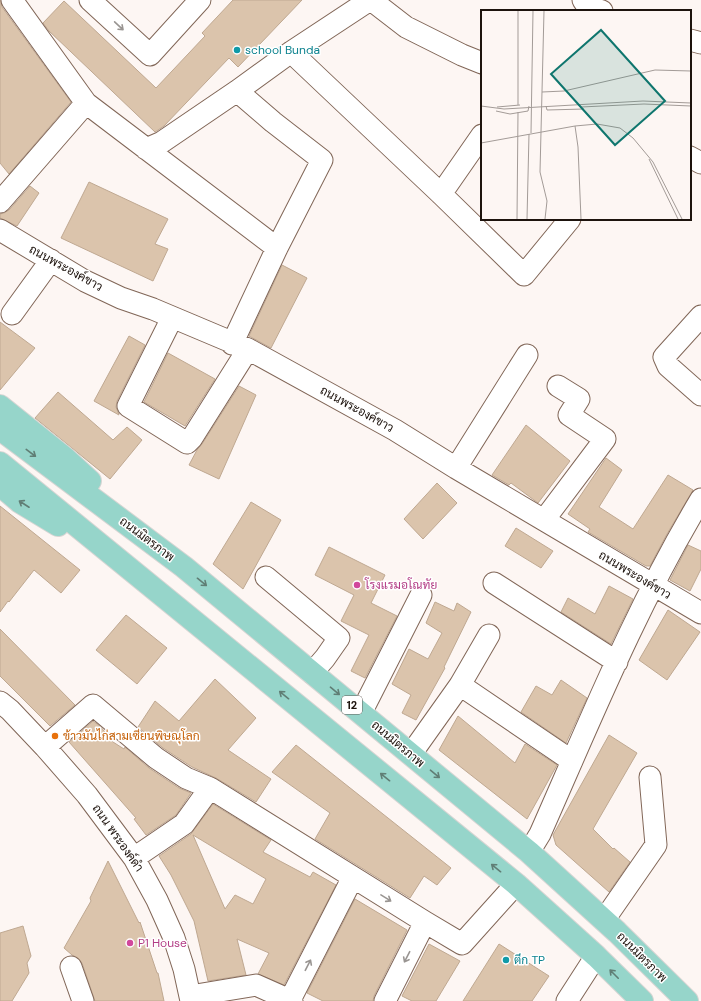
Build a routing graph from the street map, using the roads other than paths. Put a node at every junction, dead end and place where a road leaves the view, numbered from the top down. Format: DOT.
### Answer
graph roads {
  1 [pos="12,0"];
  2 [pos="90,0"];
  3 [pos="200,0"];
  4 [pos="370,0"];
  5 [pos="583,0"];
  6 [pos="599,10"];
  7 [pos="691,40"];
  8 [pos="701,43"];
  9 [pos="291,52"];
  10 [pos="481,63"];
  11 [pos="237,91"];
  12 [pos="86,103"];
  13 [pos="481,136"];
  14 [pos="146,149"];
  15 [pos="691,158"];
  16 [pos="701,163"];
  17 [pos="441,194"];
  18 [pos="0,202"];
  19 [pos="569,220"];
  20 [pos="0,230"];
  21 [pos="277,248"];
  22 [pos="51,260"];
  23 [pos="12,314"];
  24 [pos="701,316"];
  25 [pos="172,318"];
  26 [pos="240,347"];
  27 [pos="527,355"];
  28 [pos="558,386"];
  29 [pos="701,394"];
  30 [pos="0,406"];
  31 [pos="0,429"];
  32 [pos="0,463"];
  33 [pos="456,468"];
  34 [pos="0,485"];
  35 [pos="701,499"];
  36 [pos="544,520"];
  37 [pos="184,567"];
  38 [pos="129,568"];
  39 [pos="266,577"];
  40 [pos="494,583"];
  41 [pos="654,586"];
  42 [pos="421,595"];
  43 [pos="701,613"];
  44 [pos="489,635"];
  45 [pos="617,662"];
  46 [pos="312,673"];
  47 [pos="460,685"];
  48 [pos="0,702"];
  49 [pos="361,713"];
  50 [pos="45,747"];
  51 [pos="411,754"];
  52 [pos="572,761"];
  53 [pos="650,778"];
  54 [pos="210,788"];
  55 [pos="529,852"];
  56 [pos="134,858"];
  57 [pos="353,877"];
  58 [pos="516,884"];
  59 [pos="604,920"];
  60 [pos="425,922"];
  61 [pos="596,956"];
  62 [pos="72,967"];
  63 [pos="190,998"];
  64 [pos="83,1001"];
  65 [pos="291,1001"];
  66 [pos="385,1001"];
  67 [pos="567,1001"];
  68 [pos="642,1001"];
  69 [pos="687,1001"];
  1 -- 12 [label="street"];
  2 -- 3 [label="street, one-way"];
  4 -- 9 [label="street"];
  4 -- 10 [label="street"];
  5 -- 6 [label="street"];
  7 -- 8 [label="street"];
  9 -- 11 [label="street"];
  9 -- 17 [label="street"];
  11 -- 14 [label="street"];
  11 -- 21 [label="street"];
  12 -- 14 [label="street"];
  12 -- 18 [label="street"];
  13 -- 17 [label="street"];
  14 -- 21 [label="street"];
  15 -- 16 [label="street"];
  17 -- 19 [label="street"];
  20 -- 22 [label="street, ถนนพระองค์ขาว"];
  21 -- 26 [label="street"];
  22 -- 23 [label="street"];
  22 -- 25 [label="street, ถนนพระองค์ขาว"];
  24 -- 29 [label="street"];
  25 -- 26 [label="street, ถนนพระองค์ขาว"];
  25 -- 26 [label="street"];
  26 -- 33 [label="street, ถนนพระองค์ขาว"];
  27 -- 33 [label="street"];
  28 -- 36 [label="street"];
  30 -- 37 [label="main road"];
  31 -- 37 [label="main road, ถนนมิตรภาพ / 12, one-way"];
  32 -- 38 [label="main road"];
  33 -- 36 [label="street, ถนนพระองค์ขาว"];
  38 -- 34 [label="main road, one-way"];
  35 -- 41 [label="street"];
  36 -- 41 [label="street, ถนนพระองค์ขาว"];
  37 -- 46 [label="main road, ถนนมิตรภาพ / 12, one-way"];
  58 -- 38 [label="main road, one-way"];
  39 -- 46 [label="street"];
  40 -- 45 [label="street"];
  41 -- 43 [label="street, ถนนพระองค์ขาว"];
  41 -- 45 [label="street"];
  42 -- 49 [label="street"];
  44 -- 47 [label="street"];
  45 -- 52 [label="street"];
  46 -- 49 [label="main road, ถนนมิตรภาพ / 12, one-way"];
  47 -- 51 [label="street"];
  47 -- 52 [label="street"];
  48 -- 50 [label="street, ถนน พระองค์ดำ"];
  49 -- 51 [label="main road, ถนนมิตรภาพ / 12"];
  50 -- 54 [label="street"];
  50 -- 56 [label="street, ถนน พระองค์ดำ"];
  51 -- 55 [label="main road, ถนนมิตรภาพ / 12, one-way"];
  52 -- 55 [label="street"];
  53 -- 59 [label="street"];
  54 -- 56 [label="street"];
  54 -- 57 [label="street"];
  55 -- 59 [label="main road, ถนนมิตรภาพ / 12"];
  56 -- 63 [label="street, ถนน พระองค์ดำ"];
  57 -- 60 [label="street, one-way"];
  65 -- 57 [label="street, one-way"];
  58 -- 60 [label="street"];
  58 -- 61 [label="main road"];
  59 -- 69 [label="main road, ถนนมิตรภาพ / 12"];
  60 -- 66 [label="street, one-way"];
  61 -- 67 [label="street"];
  68 -- 61 [label="main road, one-way"];
  62 -- 64 [label="street"];
  63 -- 65 [label="street"];
}
